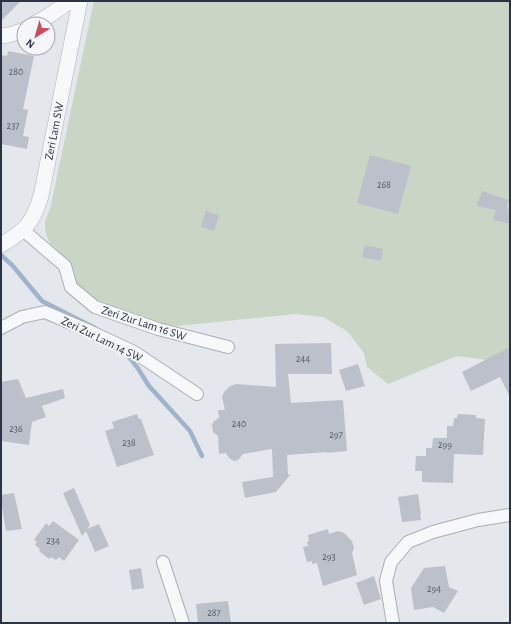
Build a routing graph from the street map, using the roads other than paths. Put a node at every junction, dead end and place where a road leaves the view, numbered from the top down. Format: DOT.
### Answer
graph roads {
  1 [pos="70,1"];
  2 [pos="80,1"];
  3 [pos="48,16"];
  4 [pos="16,33"];
  5 [pos="1,36"];
  6 [pos="23,230"];
  7 [pos="1,245"];
  8 [pos="1,328"];
  9 [pos="228,348"];
  10 [pos="197,394"];
  11 [pos="510,515"];
  12 [pos="162,562"];
  13 [pos="183,623"];
  14 [pos="394,623"];
  1 -- 3 [label="street"];
  2 -- 6 [label="street, Zeri Lam SW"];
  4 -- 5 [label="street"];
  6 -- 7 [label="street, Zeri Lam SW"];
  6 -- 9 [label="street, Zeri Zur Lam 16 SW"];
  8 -- 10 [label="street, Zeri Zur Lam 14 SW"];
  11 -- 14 [label="street"];
  12 -- 13 [label="street"];
}
